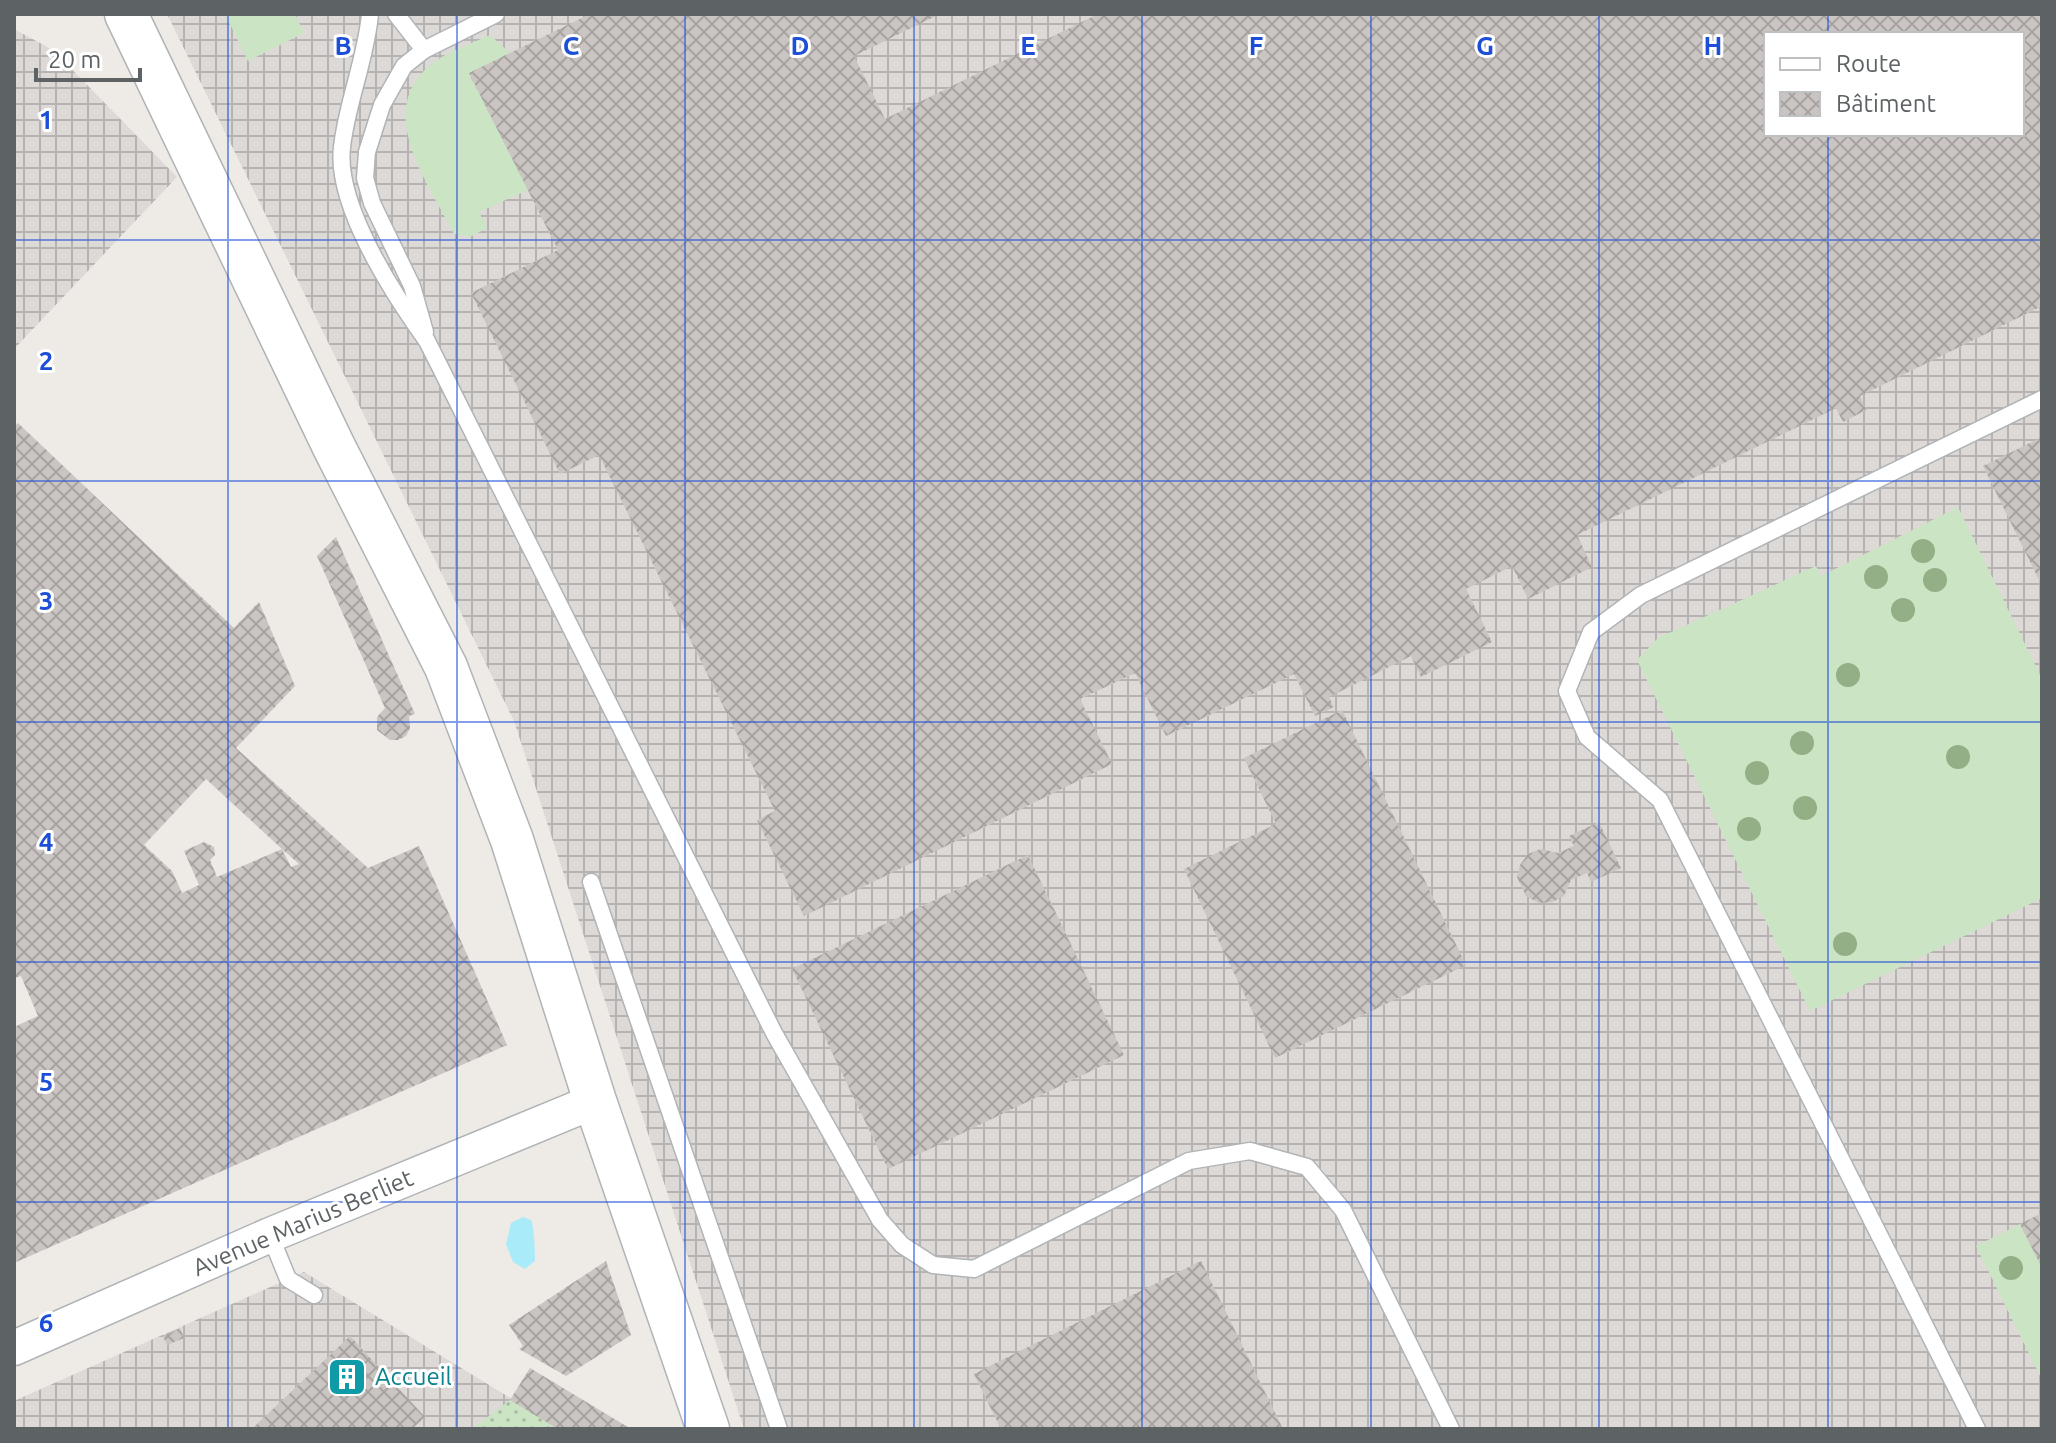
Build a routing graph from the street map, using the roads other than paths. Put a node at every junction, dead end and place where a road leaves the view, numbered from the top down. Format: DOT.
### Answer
graph roads {
  1 [pos="370,14"];
  2 [pos="396,14"];
  3 [pos="496,14"];
  4 [pos="126,16"];
  5 [pos="424,50"];
  6 [pos="427,341"];
  7 [pos="2042,399"];
  8 [pos="591,882"];
  9 [pos="595,1101"];
  10 [pos="270,1235"];
  11 [pos="314,1295"];
  12 [pos="14,1348"];
  13 [pos="708,1429"];
  14 [pos="779,1429"];
  15 [pos="1451,1429"];
  16 [pos="1977,1429"];
  1 -- 6 [label="lane"];
  2 -- 5 [label="lane"];
  3 -- 5 [label="lane"];
  4 -- 9 [label="street"];
  5 -- 6 [label="lane"];
  6 -- 15 [label="lane"];
  7 -- 16 [label="lane"];
  8 -- 14 [label="lane"];
  9 -- 10 [label="street, Avenue Marius Berliet"];
  9 -- 13 [label="street"];
  10 -- 11 [label="lane"];
  10 -- 12 [label="street, Avenue Marius Berliet"];
}
